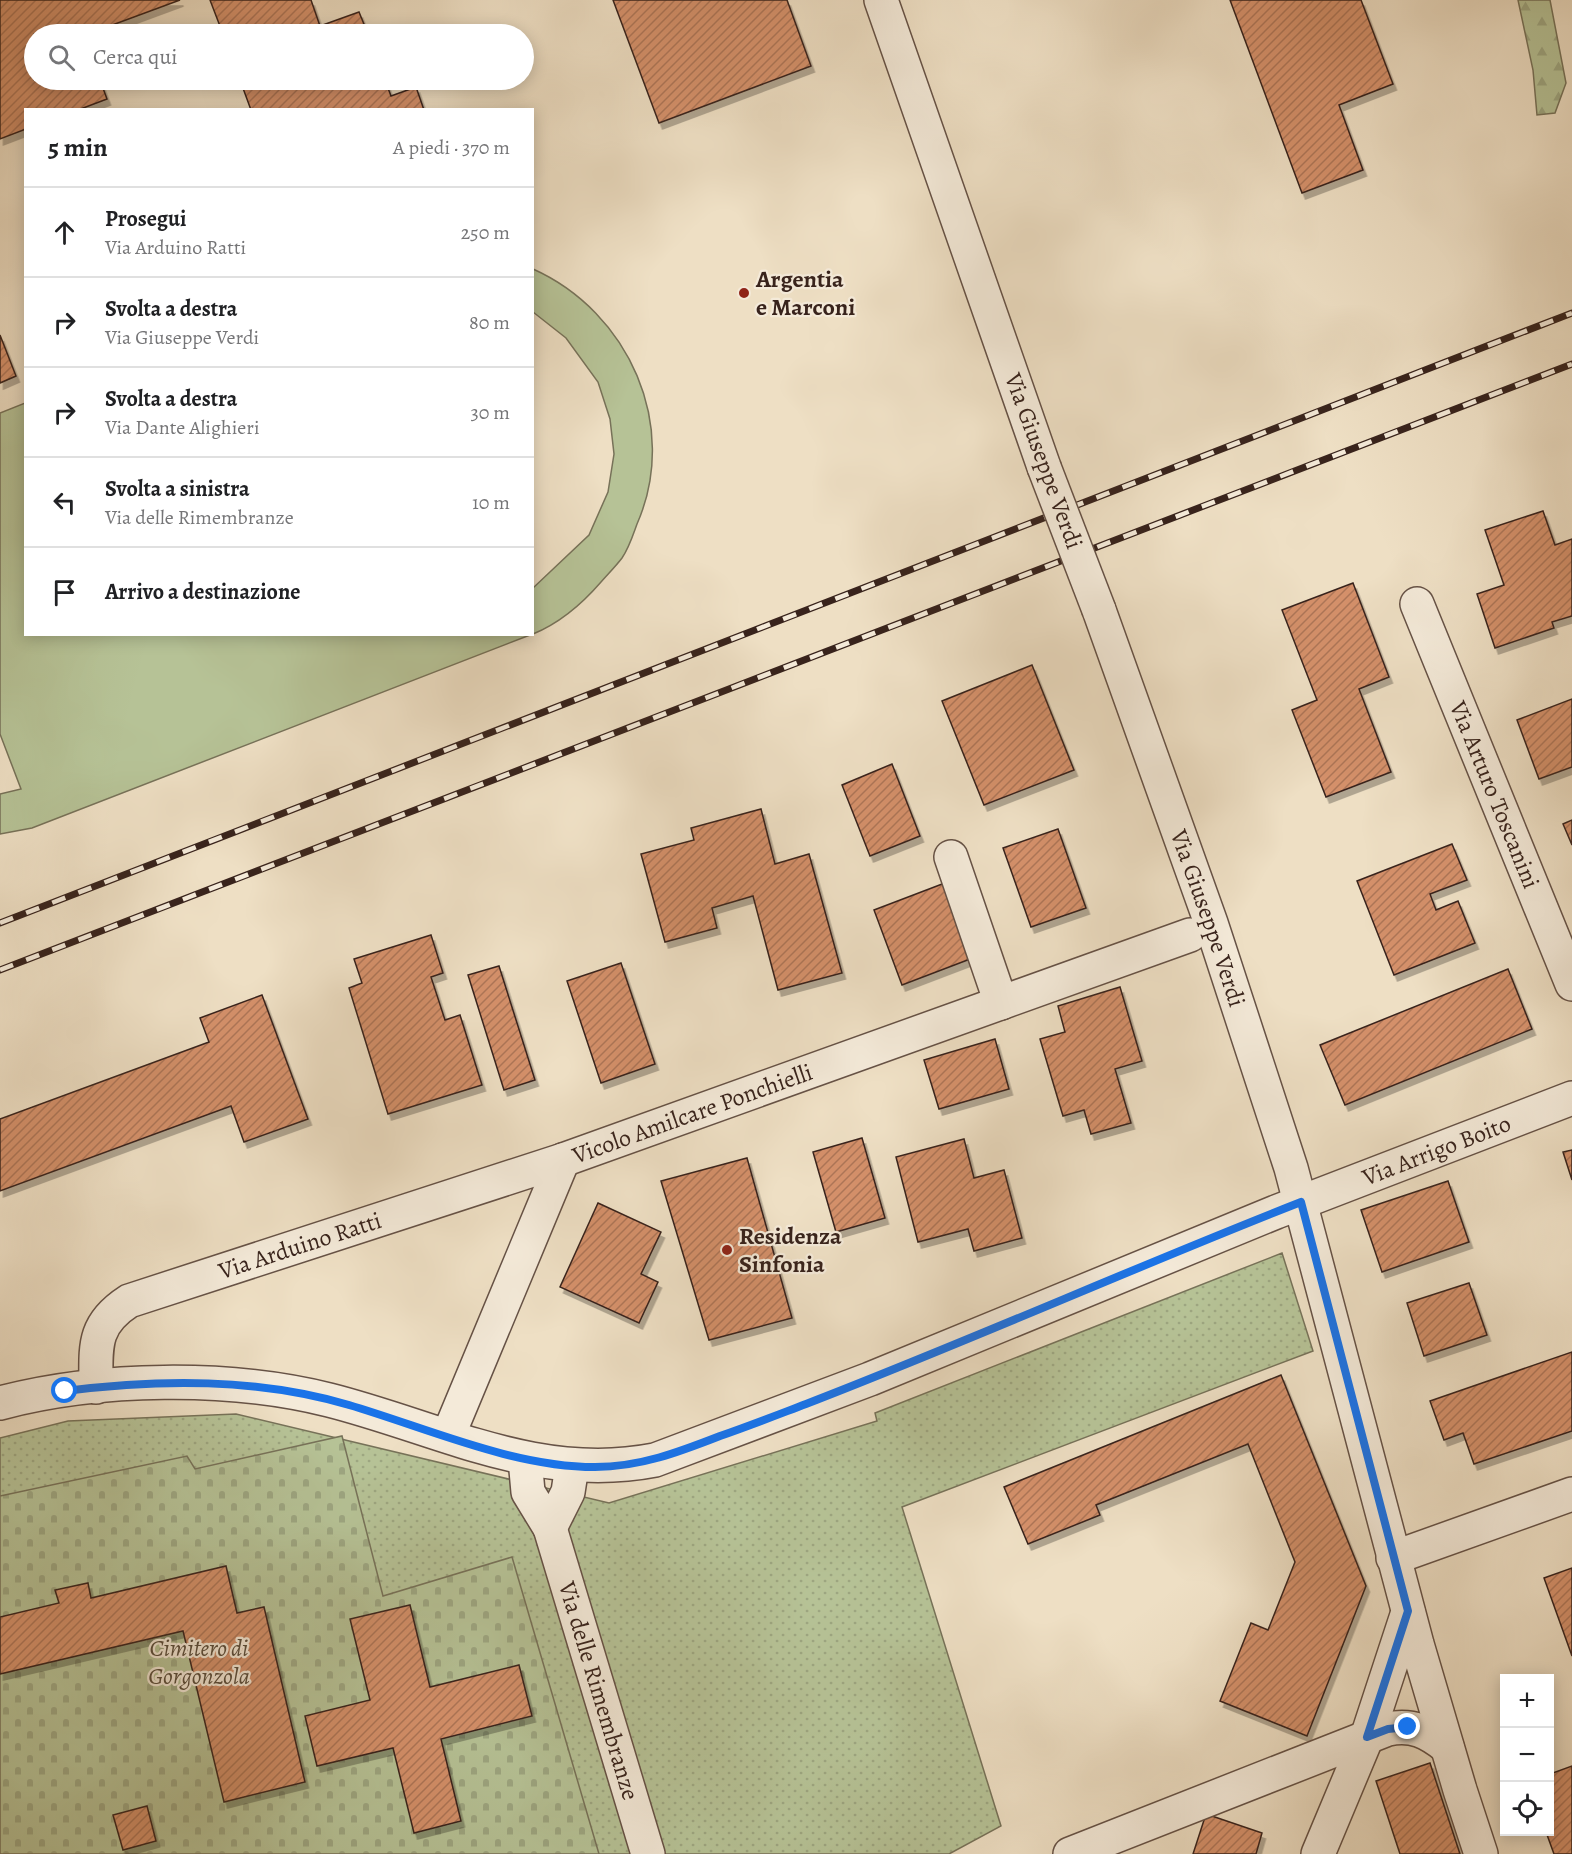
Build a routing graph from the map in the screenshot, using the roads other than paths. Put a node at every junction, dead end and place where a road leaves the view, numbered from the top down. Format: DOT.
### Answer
graph roads {
  1 [pos="881,0"];
  2 [pos="1417,604"];
  3 [pos="951,857"];
  4 [pos="1190,935"];
  5 [pos="1572,984"];
  6 [pos="1001,1004"];
  7 [pos="1572,1098"];
  8 [pos="563,1160"];
  9 [pos="1301,1202"];
  10 [pos="96,1387"];
  11 [pos="0,1403"];
  12 [pos="448,1436"];
  13 [pos="525,1459"];
  14 [pos="572,1466"];
  15 [pos="1572,1494"];
  16 [pos="550,1528"];
  17 [pos="1393,1558"];
  18 [pos="1408,1611"];
  19 [pos="1367,1737"];
  20 [pos="1447,1747"];
  21 [pos="648,1854"];
  22 [pos="1071,1854"];
  23 [pos="1318,1854"];
  24 [pos="1481,1854"];
  1 -- 9 [label="street, Via Giuseppe Verdi, bridge"];
  2 -- 5 [label="street, Via Arturo Toscanini"];
  3 -- 6 [label="street"];
  4 -- 6 [label="street, Vicolo Amilcare Ponchielli"];
  6 -- 8 [label="street, Vicolo Amilcare Ponchielli"];
  7 -- 9 [label="street, Via Arrigo Boito"];
  8 -- 10 [label="street, Via Arduino Ratti"];
  8 -- 12 [label="street, Vicolo Amilcare Ponchielli"];
  9 -- 14 [label="street"];
  9 -- 17 [label="street, Via Giuseppe Verdi"];
  10 -- 11 [label="street"];
  10 -- 12 [label="street"];
  12 -- 13 [label="street"];
  13 -- 14 [label="street"];
  13 -- 16 [label="street, Via delle Rimembranze"];
  14 -- 16 [label="street"];
  15 -- 17 [label="street"];
  16 -- 21 [label="street, Via delle Rimembranze"];
  17 -- 18 [label="street, Via Giuseppe Verdi"];
  18 -- 19 [label="street"];
  18 -- 20 [label="street, Via Giuseppe Verdi"];
  19 -- 20 [label="street"];
  19 -- 22 [label="street"];
  19 -- 23 [label="street"];
  20 -- 24 [label="street, Via Giuseppe Verdi"];
}
